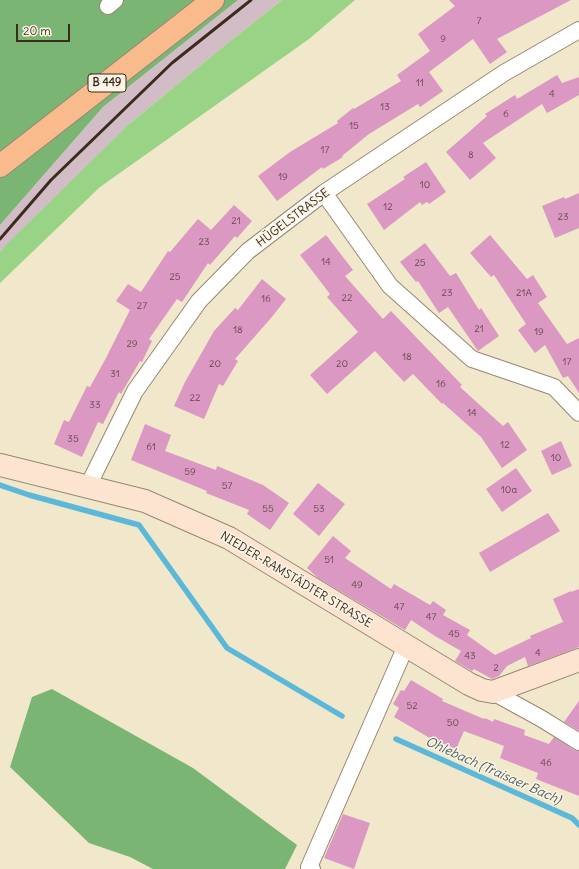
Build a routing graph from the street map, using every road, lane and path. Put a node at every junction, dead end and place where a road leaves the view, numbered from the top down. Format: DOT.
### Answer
graph roads {
  1 [pos="213,0"];
  2 [pos="579,30"];
  3 [pos="0,166"];
  4 [pos="324,193"];
  5 [pos="579,413"];
  6 [pos="0,465"];
  7 [pos="88,486"];
  8 [pos="406,646"];
  9 [pos="579,660"];
  10 [pos="493,692"];
  11 [pos="579,742"];
  12 [pos="312,869"];
  1 -- 3 [label="main road, B 449"];
  2 -- 4 [label="street, HÜGELSTRASSE"];
  4 -- 5 [label="street"];
  4 -- 7 [label="street, HÜGELSTRASSE"];
  6 -- 7 [label="street, NIEDER-RAMSTÄDTER STRASSE"];
  7 -- 8 [label="street, NIEDER-RAMSTÄDTER STRASSE"];
  8 -- 10 [label="street, NIEDER-RAMSTÄDTER STRASSE"];
  8 -- 12 [label="street"];
  9 -- 10 [label="street"];
  10 -- 11 [label="street, NIEDER-RAMSTÄDTER STRASSE"];
}
